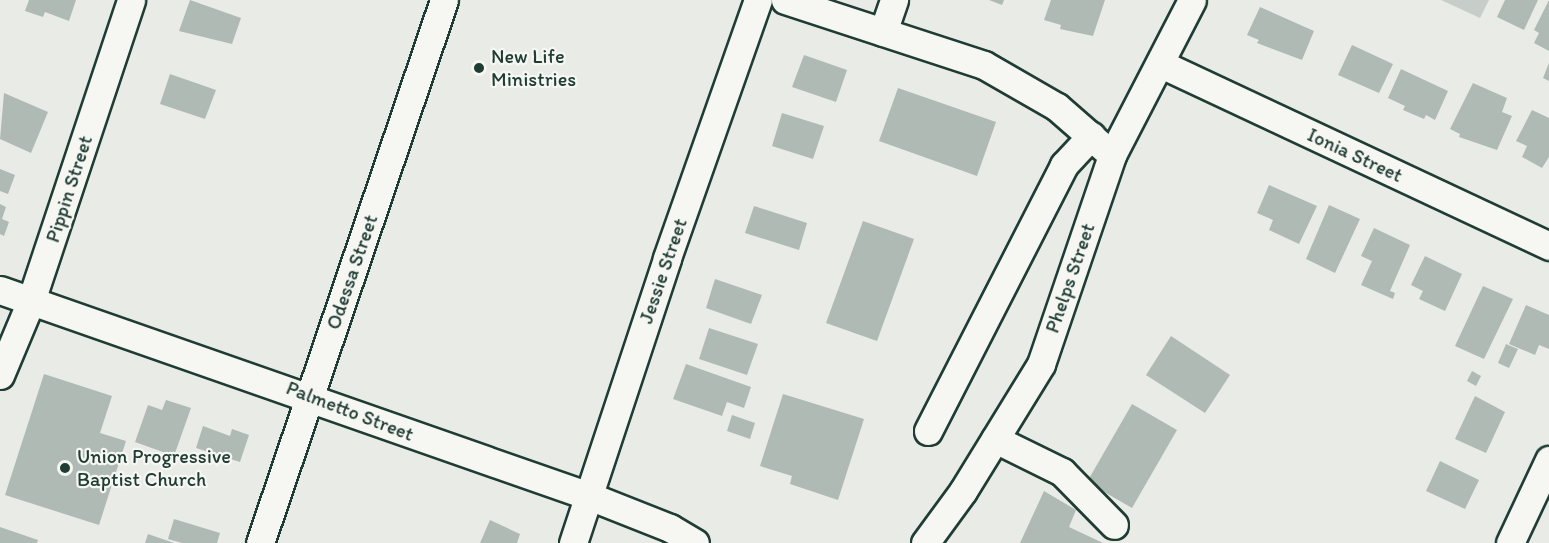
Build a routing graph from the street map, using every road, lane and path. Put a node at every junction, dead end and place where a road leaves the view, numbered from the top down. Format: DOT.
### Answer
graph roads {
  1 [pos="131,0"];
  2 [pos="444,0"];
  3 [pos="758,0"];
  4 [pos="785,0"];
  5 [pos="894,0"];
  6 [pos="1192,0"];
  7 [pos="883,32"];
  8 [pos="1161,64"];
  9 [pos="1091,136"];
  10 [pos="1112,156"];
  11 [pos="1549,246"];
  12 [pos="0,290"];
  13 [pos="32,301"];
  14 [pos="0,375"];
  15 [pos="310,398"];
  16 [pos="928,431"];
  17 [pos="995,439"];
  18 [pos="1549,460"];
  19 [pos="590,496"];
  20 [pos="1114,525"];
  21 [pos="260,543"];
  22 [pos="573,543"];
  23 [pos="695,543"];
  24 [pos="925,543"];
  25 [pos="1510,543"];
  1 -- 13 [label="street, Pippin Street"];
  2 -- 15 [label="street, Odessa Street"];
  3 -- 19 [label="street, Jessie Street"];
  4 -- 7 [label="street"];
  5 -- 7 [label="street"];
  6 -- 8 [label="street, Phelps Street"];
  7 -- 9 [label="street"];
  8 -- 10 [label="street, Phelps Street"];
  8 -- 11 [label="street, Ionia Street"];
  9 -- 10 [label="street"];
  9 -- 16 [label="street"];
  10 -- 17 [label="street, Phelps Street"];
  12 -- 13 [label="street, Palmetto Street"];
  13 -- 14 [label="street, Pippin Street"];
  13 -- 15 [label="street, Palmetto Street"];
  15 -- 19 [label="street, Palmetto Street"];
  15 -- 21 [label="street, Odessa Street"];
  17 -- 20 [label="street"];
  17 -- 24 [label="street, Phelps Street"];
  18 -- 25 [label="street"];
  19 -- 22 [label="street, Jessie Street"];
  19 -- 23 [label="street, Palmetto Street"];
}
